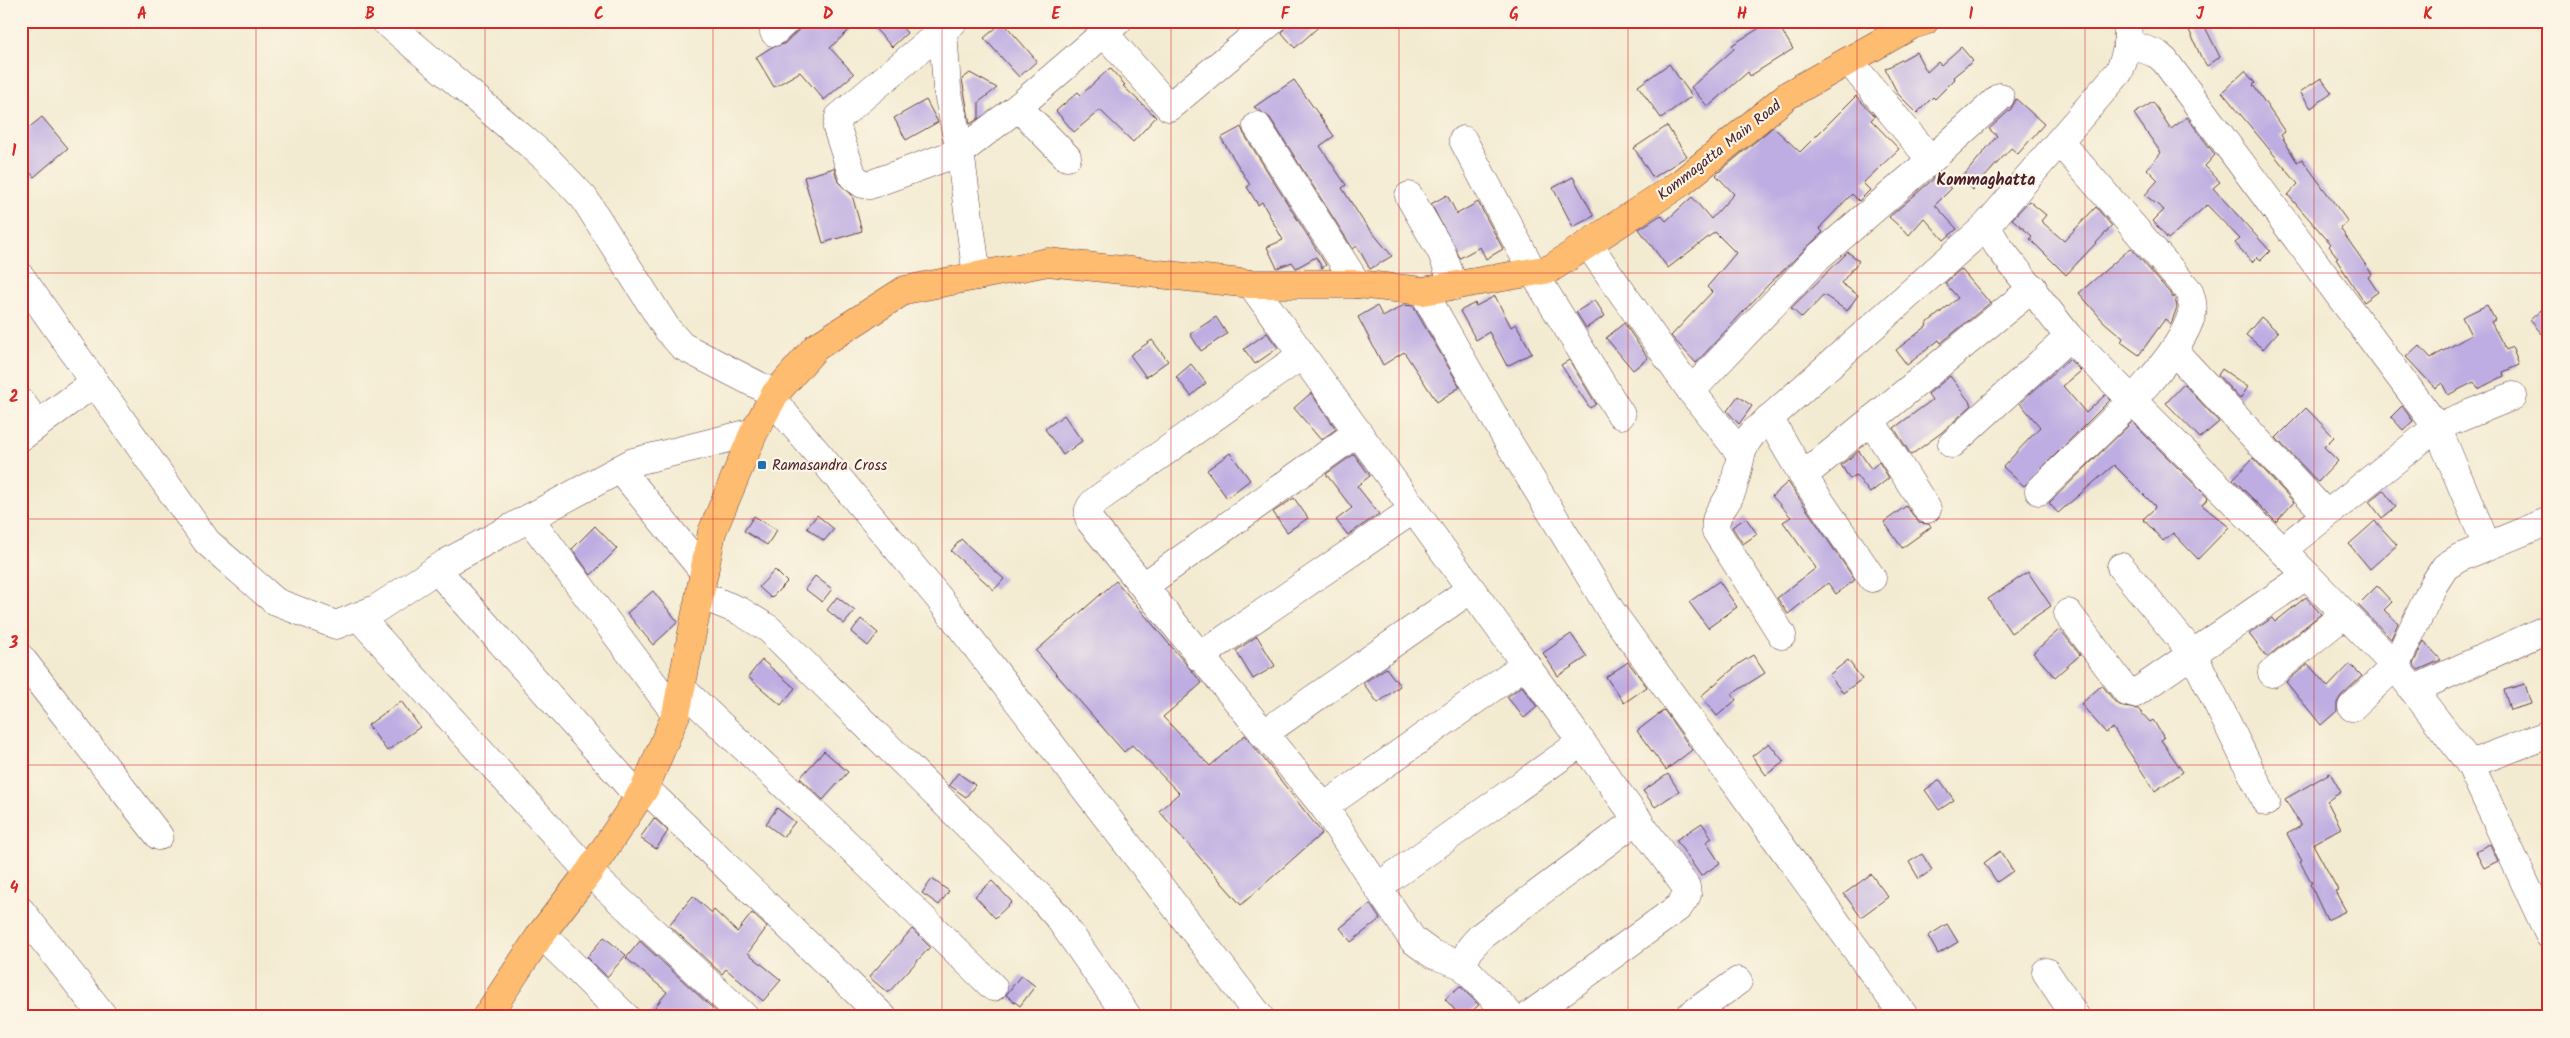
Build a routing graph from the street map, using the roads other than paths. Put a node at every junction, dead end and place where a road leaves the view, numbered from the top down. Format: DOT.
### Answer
graph roads {
  1 [pos="385,21"];
  2 [pos="1272,21"];
  3 [pos="1916,23"];
  4 [pos="949,26"];
  5 [pos="1111,27"];
  6 [pos="2127,32"];
  7 [pos="1849,61"];
  8 [pos="2000,97"];
  9 [pos="1018,107"];
  10 [pos="1258,126"];
  11 [pos="1463,140"];
  12 [pos="2060,142"];
  13 [pos="960,152"];
  14 [pos="1067,157"];
  15 [pos="1930,160"];
  16 [pos="1408,196"];
  17 [pos="1986,226"];
  18 [pos="1588,244"];
  19 [pos="1533,272"];
  20 [pos="977,276"];
  21 [pos="21,277"];
  22 [pos="1251,284"];
  23 [pos="1357,284"];
  24 [pos="1454,286"];
  25 [pos="2033,288"];
  26 [pos="1423,291"];
  27 [pos="2069,337"];
  28 [pos="2174,351"];
  29 [pos="1302,355"];
  30 [pos="95,382"];
  31 [pos="1691,390"];
  32 [pos="773,396"];
  33 [pos="2513,396"];
  34 [pos="2131,400"];
  35 [pos="21,402"];
  36 [pos="1621,415"];
  37 [pos="1768,418"];
  38 [pos="1872,421"];
  39 [pos="2437,427"];
  40 [pos="30,430"];
  41 [pos="754,432"];
  42 [pos="1358,432"];
  43 [pos="1952,444"];
  44 [pos="1740,452"];
  45 [pos="620,469"];
  46 [pos="1803,476"];
  47 [pos="2038,491"];
  48 [pos="1414,509"];
  49 [pos="1927,509"];
  50 [pos="2326,514"];
  51 [pos="530,518"];
  52 [pos="2549,521"];
  53 [pos="2487,546"];
  54 [pos="2282,550"];
  55 [pos="2121,567"];
  56 [pos="436,570"];
  57 [pos="2307,575"];
  58 [pos="1872,578"];
  59 [pos="702,583"];
  60 [pos="1144,586"];
  61 [pos="1471,589"];
  62 [pos="2068,613"];
  63 [pos="2345,614"];
  64 [pos="358,616"];
  65 [pos="2549,628"];
  66 [pos="1782,635"];
  67 [pos="2193,654"];
  68 [pos="1199,657"];
  69 [pos="21,658"];
  70 [pos="1526,664"];
  71 [pos="2395,666"];
  72 [pos="2272,673"];
  73 [pos="2413,690"];
  74 [pos="678,701"];
  75 [pos="2352,707"];
  76 [pos="1263,734"];
  77 [pos="2549,734"];
  78 [pos="1582,742"];
  79 [pos="2470,764"];
  80 [pos="642,792"];
  81 [pos="2266,802"];
  82 [pos="1324,807"];
  83 [pos="1638,819"];
  84 [pos="159,836"];
  85 [pos="589,872"];
  86 [pos="1379,886"];
  87 [pos="21,911"];
  88 [pos="541,934"];
  89 [pos="2549,934"];
  90 [pos="30,941"];
  91 [pos="1462,965"];
  92 [pos="2046,972"];
  93 [pos="1738,981"];
  94 [pos="993,987"];
  95 [pos="488,1016"];
  96 [pos="104,1017"];
  97 [pos="626,1017"];
  98 [pos="745,1017"];
  99 [pos="883,1017"];
  100 [pos="1128,1017"];
  101 [pos="1260,1017"];
  102 [pos="1512,1017"];
  103 [pos="1527,1017"];
  104 [pos="1688,1017"];
  105 [pos="1904,1017"];
  106 [pos="2076,1017"];
  1 -- 32 [label="street"];
  2 -- 5 [label="street"];
  3 -- 7 [label="main road, Kommagatta Main Road"];
  4 -- 13 [label="street"];
  4 -- 13 [label="street"];
  5 -- 9 [label="street"];
  6 -- 12 [label="street"];
  6 -- 39 [label="street"];
  7 -- 15 [label="street"];
  7 -- 18 [label="main road, Kommagatta Main Road"];
  8 -- 15 [label="street"];
  9 -- 13 [label="street"];
  9 -- 14 [label="street"];
  10 -- 23 [label="street"];
  11 -- 19 [label="street"];
  12 -- 17 [label="street"];
  12 -- 28 [label="street"];
  13 -- 20 [label="street"];
  15 -- 31 [label="street"];
  16 -- 24 [label="street"];
  17 -- 25 [label="street"];
  17 -- 37 [label="street"];
  18 -- 19 [label="main road, Kommagatta Main Road"];
  18 -- 31 [label="street"];
  19 -- 24 [label="main road, Kommagatta Main Road"];
  19 -- 36 [label="street"];
  20 -- 22 [label="main road, Kommagatta Main Road"];
  20 -- 32 [label="main road, Kommagatta Main Road"];
  21 -- 30 [label="street"];
  22 -- 23 [label="main road, Kommagatta Main Road"];
  22 -- 29 [label="street"];
  23 -- 26 [label="main road, Kommagatta Main Road"];
  24 -- 26 [label="main road, Kommagatta Main Road"];
  25 -- 27 [label="street"];
  25 -- 38 [label="street"];
  26 -- 105 [label="street"];
  27 -- 34 [label="street"];
  27 -- 43 [label="street"];
  28 -- 34 [label="street"];
  28 -- 50 [label="street"];
  29 -- 42 [label="street"];
  29 -- 60 [label="street"];
  30 -- 40 [label="street"];
  30 -- 64 [label="street"];
  31 -- 44 [label="street"];
  32 -- 41 [label="main road, Kommagatta Main Road"];
  32 -- 101 [label="street"];
  33 -- 39 [label="street"];
  34 -- 47 [label="street"];
  34 -- 54 [label="street"];
  35 -- 40 [label="street"];
  37 -- 44 [label="street"];
  37 -- 46 [label="street"];
  38 -- 46 [label="street"];
  38 -- 49 [label="street"];
  39 -- 50 [label="street"];
  39 -- 53 [label="street"];
  41 -- 45 [label="street"];
  41 -- 59 [label="main road, Kommagatta Main Road"];
  42 -- 48 [label="street"];
  42 -- 60 [label="street"];
  44 -- 66 [label="street"];
  45 -- 51 [label="street"];
  45 -- 59 [label="street"];
  46 -- 58 [label="street"];
  48 -- 61 [label="street"];
  48 -- 68 [label="street"];
  50 -- 54 [label="street"];
  51 -- 56 [label="street"];
  51 -- 74 [label="street"];
  52 -- 53 [label="street"];
  53 -- 71 [label="street"];
  54 -- 57 [label="street"];
  55 -- 67 [label="street"];
  56 -- 64 [label="street"];
  56 -- 80 [label="street"];
  57 -- 63 [label="street"];
  57 -- 67 [label="street"];
  59 -- 74 [label="main road, Kommagatta Main Road"];
  59 -- 100 [label="street"];
  60 -- 68 [label="street"];
  61 -- 70 [label="street"];
  61 -- 76 [label="street"];
  62 -- 67 [label="street"];
  63 -- 71 [label="street"];
  63 -- 72 [label="street"];
  64 -- 85 [label="street"];
  65 -- 73 [label="street"];
  67 -- 81 [label="street"];
  68 -- 76 [label="street"];
  69 -- 84 [label="street"];
  70 -- 78 [label="street"];
  70 -- 82 [label="street"];
  71 -- 73 [label="street"];
  71 -- 75 [label="street"];
  73 -- 79 [label="street"];
  74 -- 80 [label="main road, Kommagatta Main Road"];
  74 -- 94 [label="street"];
  76 -- 82 [label="street"];
  77 -- 79 [label="street"];
  78 -- 83 [label="street"];
  78 -- 86 [label="street"];
  79 -- 89 [label="street"];
  80 -- 85 [label="main road, Kommagatta Main Road"];
  80 -- 99 [label="street"];
  82 -- 86 [label="street"];
  83 -- 91 [label="street"];
  83 -- 103 [label="street"];
  85 -- 88 [label="main road, Kommagatta Main Road"];
  85 -- 98 [label="street"];
  86 -- 91 [label="street"];
  87 -- 90 [label="street"];
  88 -- 95 [label="main road, Kommagatta Main Road"];
  88 -- 97 [label="street"];
  90 -- 96 [label="street"];
  91 -- 102 [label="street"];
  92 -- 106 [label="street"];
  93 -- 104 [label="street"];
}
